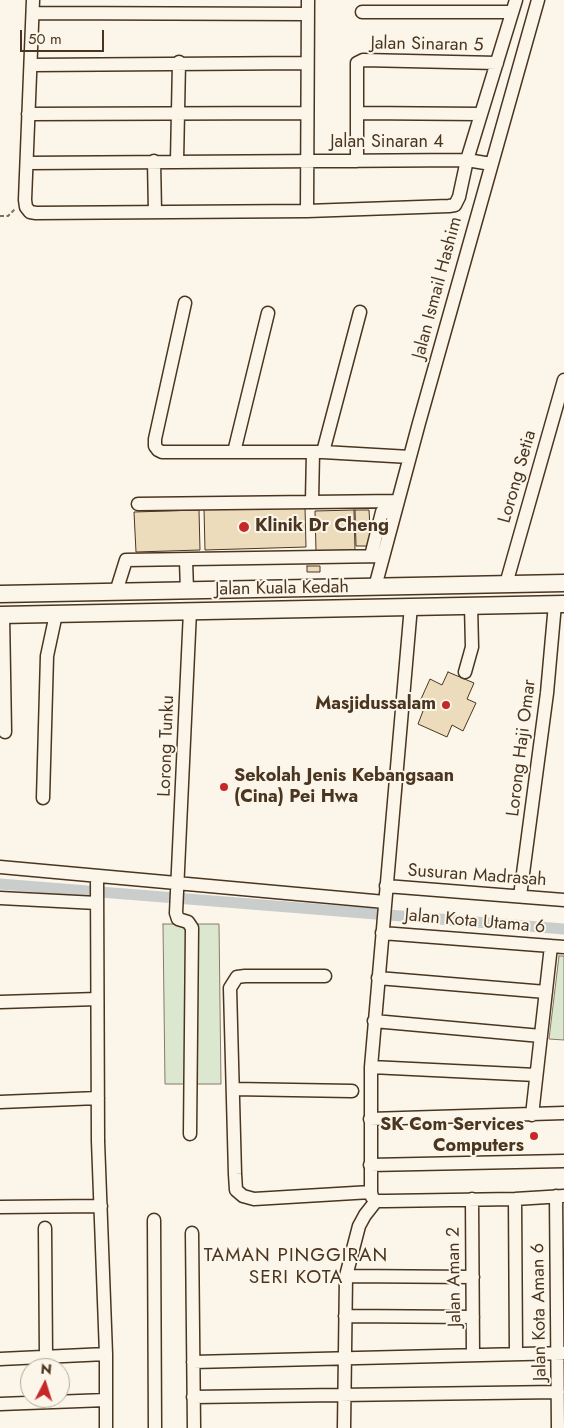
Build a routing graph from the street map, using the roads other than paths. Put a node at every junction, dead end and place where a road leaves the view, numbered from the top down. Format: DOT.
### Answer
graph roads {
  1 [pos="33,0"];
  2 [pos="308,0"];
  3 [pos="538,0"];
  4 [pos="514,6"];
  5 [pos="362,12"];
  6 [pos="33,13"];
  7 [pos="308,14"];
  8 [pos="179,62"];
  9 [pos="308,63"];
  10 [pos="497,64"];
  11 [pos="32,65"];
  12 [pos="307,113"];
  13 [pos="358,113"];
  14 [pos="28,114"];
  15 [pos="178,114"];
  16 [pos="481,114"];
  17 [pos="358,160"];
  18 [pos="467,160"];
  19 [pos="154,161"];
  20 [pos="177,161"];
  21 [pos="307,161"];
  22 [pos="27,163"];
  23 [pos="491,164"];
  24 [pos="307,211"];
  25 [pos="156,212"];
  26 [pos="186,303"];
  27 [pos="360,312"];
  28 [pos="268,313"];
  29 [pos="564,380"];
  30 [pos="234,452"];
  31 [pos="318,452"];
  32 [pos="410,457"];
  33 [pos="312,501"];
  34 [pos="138,504"];
  35 [pos="397,507"];
  36 [pos="377,556"];
  37 [pos="186,560"];
  38 [pos="506,584"];
  39 [pos="564,584"];
  40 [pos="375,587"];
  41 [pos="187,591"];
  42 [pos="116,592"];
  43 [pos="0,594"];
  44 [pos="559,604"];
  45 [pos="410,606"];
  46 [pos="471,606"];
  47 [pos="190,611"];
  48 [pos="56,614"];
  49 [pos="2,615"];
  50 [pos="465,672"];
  51 [pos="4,732"];
  52 [pos="43,798"];
  53 [pos="0,867"];
  54 [pos="386,886"];
  55 [pos="178,888"];
  56 [pos="97,891"];
  57 [pos="520,896"];
  58 [pos="0,898"];
  59 [pos="564,900"];
  60 [pos="385,906"];
  61 [pos="383,928"];
  62 [pos="551,946"];
  63 [pos="564,947"];
  64 [pos="324,976"];
  65 [pos="378,978"];
  66 [pos="546,992"];
  67 [pos="97,999"];
  68 [pos="0,1002"];
  69 [pos="374,1021"];
  70 [pos="541,1036"];
  71 [pos="371,1067"];
  72 [pos="536,1075"];
  73 [pos="233,1089"];
  74 [pos="352,1091"];
  75 [pos="98,1098"];
  76 [pos="0,1102"];
  77 [pos="564,1113"];
  78 [pos="532,1115"];
  79 [pos="370,1119"];
  80 [pos="190,1134"];
  81 [pos="564,1160"];
  82 [pos="370,1165"];
  83 [pos="373,1196"];
  84 [pos="560,1196"];
  85 [pos="515,1198"];
  86 [pos="472,1199"];
  87 [pos="101,1206"];
  88 [pos="0,1207"];
  89 [pos="154,1220"];
  90 [pos="45,1228"];
  91 [pos="192,1233"];
  92 [pos="560,1237"];
  93 [pos="346,1276"];
  94 [pos="473,1277"];
  95 [pos="561,1280"];
  96 [pos="345,1316"];
  97 [pos="561,1316"];
  98 [pos="473,1317"];
  99 [pos="561,1353"];
  100 [pos="106,1354"];
  101 [pos="516,1354"];
  102 [pos="473,1355"];
  103 [pos="46,1357"];
  104 [pos="345,1358"];
  105 [pos="0,1359"];
  106 [pos="193,1362"];
  107 [pos="558,1392"];
  108 [pos="344,1395"];
  109 [pos="194,1397"];
  110 [pos="106,1400"];
  111 [pos="0,1404"];
  112 [pos="106,1428"];
  113 [pos="155,1428"];
  114 [pos="194,1428"];
  115 [pos="344,1428"];
  116 [pos="558,1428"];
  1 -- 6 [label="street"];
  2 -- 7 [label="street"];
  3 -- 23 [label="street, Jalan Ismail Hashim"];
  4 -- 5 [label="street"];
  4 -- 10 [label="street"];
  6 -- 7 [label="street"];
  6 -- 11 [label="street"];
  7 -- 9 [label="street"];
  8 -- 9 [label="street"];
  8 -- 11 [label="street"];
  8 -- 15 [label="street"];
  9 -- 12 [label="street"];
  10 -- 13 [label="street, Jalan Sinaran 5"];
  10 -- 16 [label="street"];
  11 -- 14 [label="street"];
  12 -- 15 [label="street"];
  12 -- 21 [label="street"];
  13 -- 16 [label="street"];
  13 -- 17 [label="street"];
  14 -- 15 [label="street"];
  14 -- 22 [label="street"];
  15 -- 20 [label="street"];
  16 -- 18 [label="street"];
  17 -- 18 [label="street, Jalan Sinaran 4"];
  17 -- 21 [label="street, Jalan Sinaran 4"];
  18 -- 23 [label="street, Jalan Sinaran 4"];
  18 -- 24 [label="street"];
  19 -- 20 [label="street, Jalan Sinaran 4"];
  19 -- 22 [label="street, Jalan Sinaran 4"];
  19 -- 25 [label="street"];
  20 -- 21 [label="street, Jalan Sinaran 4"];
  21 -- 24 [label="street"];
  22 -- 25 [label="street"];
  23 -- 32 [label="street, Jalan Ismail Hashim"];
  24 -- 25 [label="street"];
  26 -- 30 [label="street"];
  27 -- 31 [label="street"];
  28 -- 30 [label="street"];
  29 -- 38 [label="street, Lorong Setia"];
  30 -- 31 [label="street"];
  31 -- 32 [label="street"];
  31 -- 33 [label="street"];
  32 -- 35 [label="street, Jalan Ismail Hashim"];
  33 -- 34 [label="street"];
  33 -- 35 [label="street"];
  35 -- 36 [label="street, Jalan Ismail Hashim"];
  36 -- 37 [label="street"];
  36 -- 40 [label="street, Jalan Ismail Hashim"];
  37 -- 41 [label="street"];
  37 -- 42 [label="street"];
  38 -- 39 [label="main road, Jalan Kuala Kedah"];
  38 -- 40 [label="main road, Jalan Kuala Kedah"];
  40 -- 41 [label="main road, Jalan Kuala Kedah"];
  41 -- 42 [label="main road, Jalan Kuala Kedah"];
  42 -- 43 [label="main road, Jalan Kuala Kedah"];
  44 -- 46 [label="main road, Jalan Kuala Kedah"];
  44 -- 57 [label="street, Lorong Haji Omar"];
  45 -- 46 [label="main road, Jalan Kuala Kedah"];
  45 -- 47 [label="main road, Jalan Kuala Kedah"];
  45 -- 54 [label="street"];
  46 -- 50 [label="street"];
  47 -- 48 [label="main road, Jalan Kuala Kedah"];
  47 -- 55 [label="street, Lorong Tunku"];
  48 -- 49 [label="main road, Jalan Kuala Kedah"];
  48 -- 52 [label="street"];
  49 -- 51 [label="street"];
  53 -- 56 [label="street"];
  54 -- 57 [label="street, Susuran Madrasah"];
  54 -- 60 [label="street"];
  55 -- 56 [label="street"];
  55 -- 60 [label="street"];
  55 -- 80 [label="street, Lorong Tunku"];
  56 -- 58 [label="street"];
  56 -- 67 [label="street"];
  57 -- 59 [label="street, Susuran Madrasah"];
  60 -- 61 [label="street"];
  61 -- 62 [label="street, Jalan Kota Utama 6"];
  61 -- 65 [label="street"];
  62 -- 63 [label="street, Jalan Kota Utama 6"];
  62 -- 66 [label="street"];
  64 -- 73 [label="street"];
  65 -- 66 [label="street"];
  65 -- 69 [label="street"];
  66 -- 70 [label="street"];
  67 -- 68 [label="street"];
  67 -- 75 [label="street"];
  69 -- 70 [label="street"];
  69 -- 71 [label="street"];
  70 -- 72 [label="street"];
  71 -- 72 [label="street"];
  71 -- 79 [label="street"];
  72 -- 78 [label="street"];
  73 -- 74 [label="street"];
  73 -- 83 [label="street"];
  75 -- 76 [label="street"];
  75 -- 87 [label="street"];
  77 -- 78 [label="street"];
  78 -- 79 [label="street"];
  79 -- 82 [label="street"];
  81 -- 82 [label="street"];
  82 -- 83 [label="street"];
  83 -- 86 [label="street"];
  83 -- 93 [label="street"];
  84 -- 85 [label="street"];
  84 -- 92 [label="street, Jalan Kota Aman 6"];
  85 -- 86 [label="street"];
  85 -- 101 [label="street"];
  86 -- 94 [label="street, Jalan Aman 2"];
  87 -- 88 [label="street"];
  87 -- 100 [label="street"];
  89 -- 113 [label="street"];
  90 -- 103 [label="street"];
  91 -- 106 [label="street"];
  92 -- 95 [label="street, Jalan Kota Aman 6"];
  93 -- 94 [label="street"];
  93 -- 96 [label="street"];
  94 -- 98 [label="street, Jalan Aman 2"];
  95 -- 97 [label="street, Jalan Kota Aman 6"];
  96 -- 98 [label="street"];
  96 -- 104 [label="street"];
  97 -- 99 [label="street, Jalan Kota Aman 6"];
  98 -- 102 [label="street, Jalan Aman 2"];
  99 -- 101 [label="street"];
  99 -- 107 [label="street, Jalan Kota Aman 6"];
  100 -- 103 [label="street"];
  100 -- 110 [label="street"];
  101 -- 102 [label="street"];
  102 -- 104 [label="street"];
  103 -- 105 [label="street"];
  104 -- 106 [label="street"];
  104 -- 108 [label="street"];
  106 -- 109 [label="street"];
  107 -- 108 [label="street"];
  107 -- 116 [label="street, Jalan Kota Aman 6"];
  108 -- 109 [label="street"];
  108 -- 115 [label="street"];
  109 -- 114 [label="street"];
  110 -- 111 [label="street"];
  110 -- 112 [label="street"];
}
